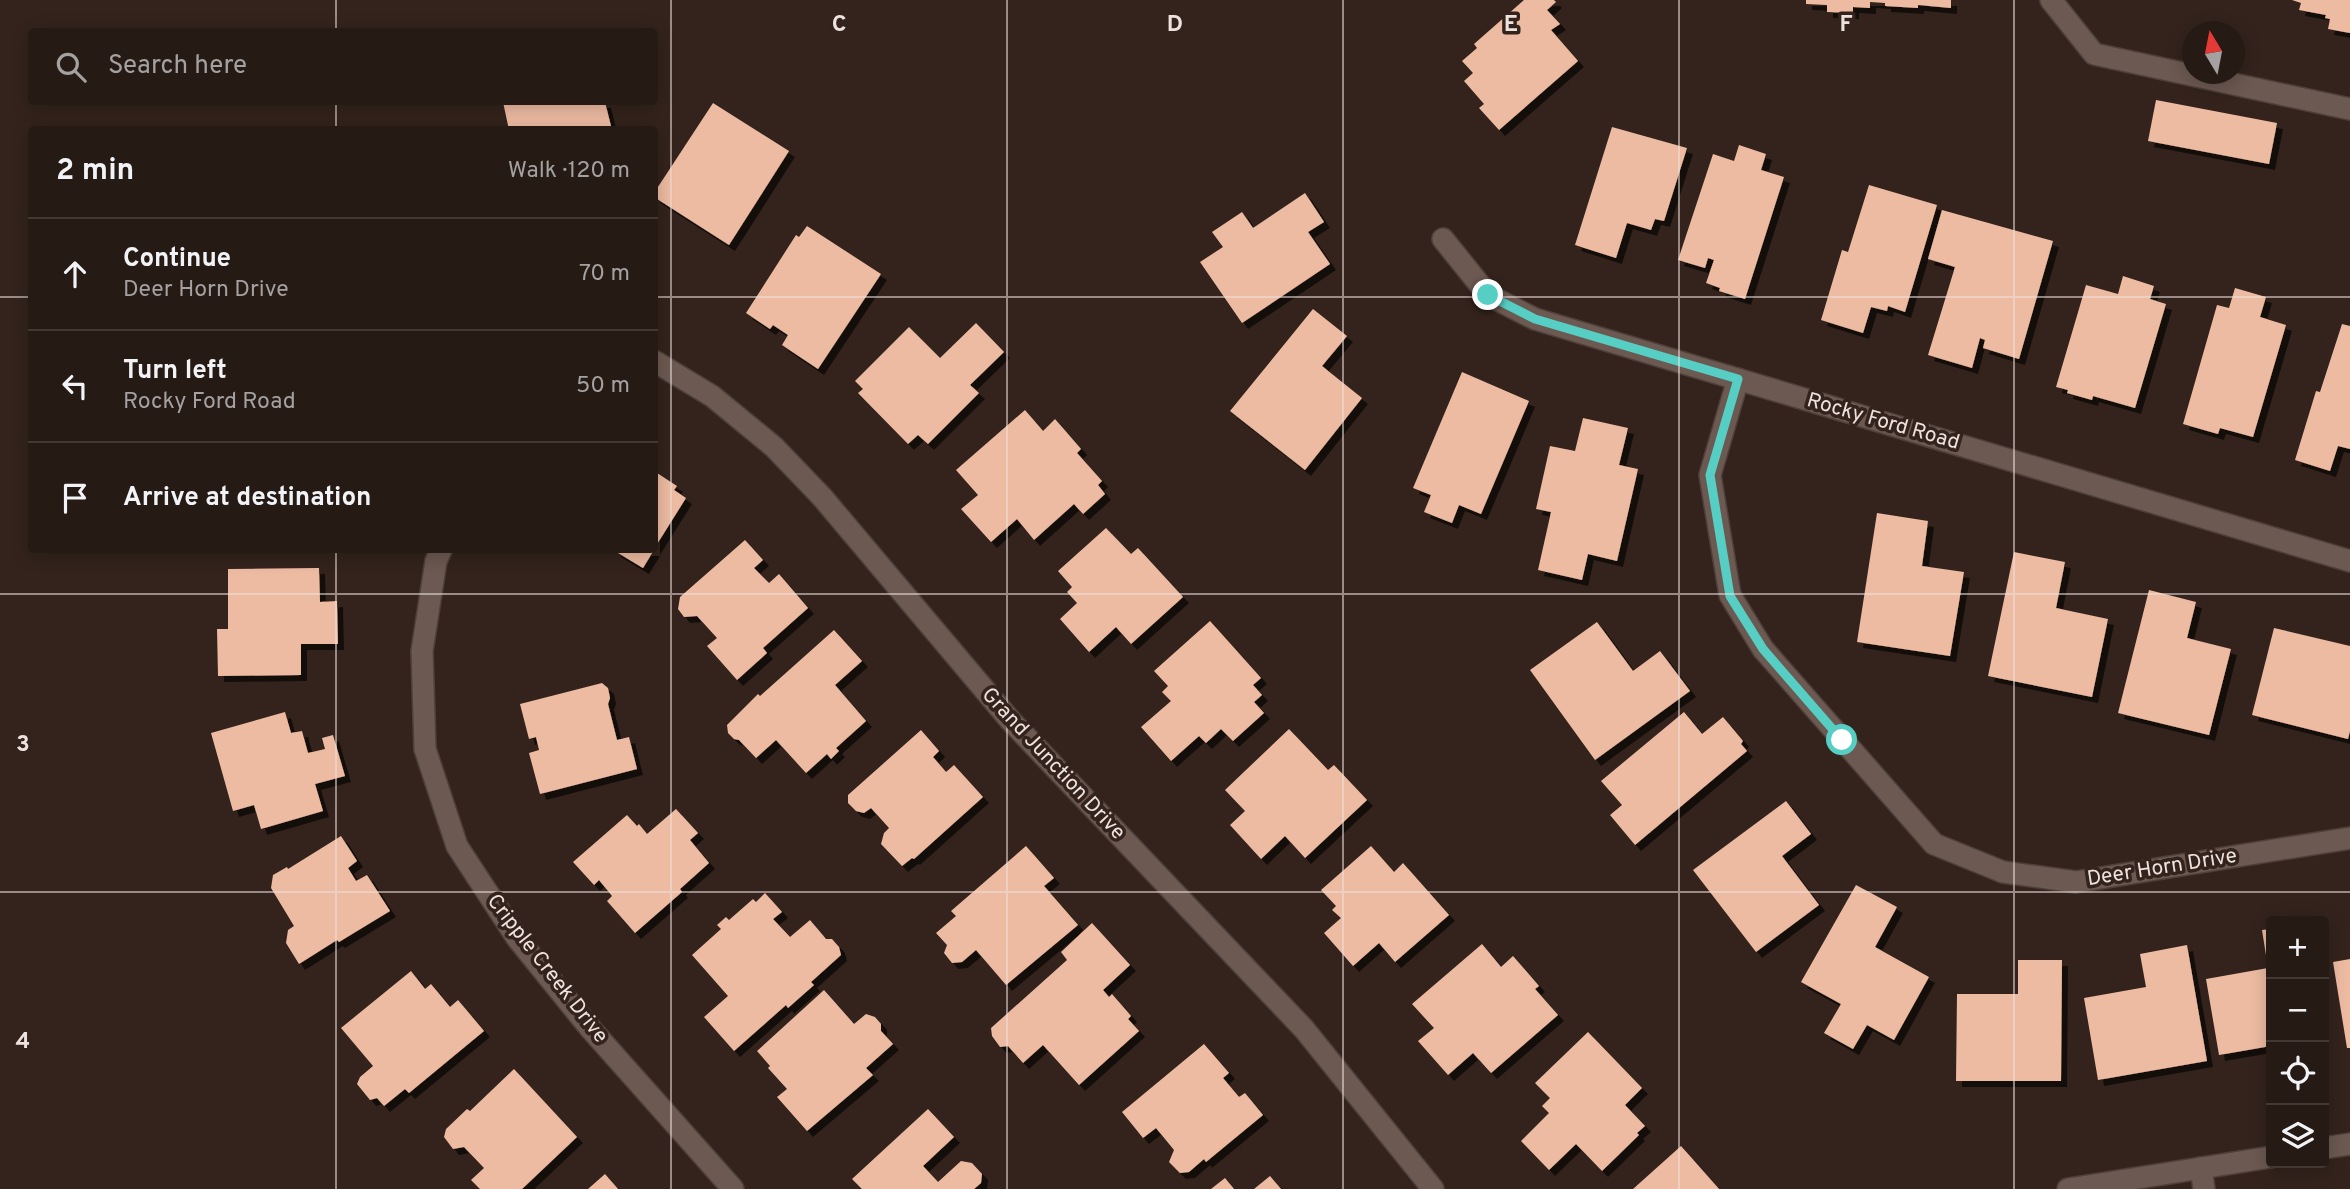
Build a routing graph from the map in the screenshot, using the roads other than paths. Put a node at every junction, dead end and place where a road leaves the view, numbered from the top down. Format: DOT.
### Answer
graph roads {
  1 [pos="2051,0"];
  2 [pos="2350,109"];
  3 [pos="1443,239"];
  4 [pos="658,363"];
  5 [pos="1738,379"];
  6 [pos="440,553"];
  7 [pos="2350,561"];
  8 [pos="2350,838"];
  9 [pos="2350,1144"];
  10 [pos="2329,1147"];
  11 [pos="2266,1159"];
  12 [pos="2203,1178"];
  13 [pos="733,1189"];
  14 [pos="1432,1189"];
  15 [pos="2068,1189"];
  1 -- 2 [label="street"];
  3 -- 5 [label="street, Rocky Ford Road"];
  4 -- 14 [label="street, Grand Junction Drive"];
  5 -- 7 [label="street, Rocky Ford Road"];
  5 -- 8 [label="street, Deer Horn Drive"];
  6 -- 13 [label="street, Cripple Creek Drive"];
  9 -- 10 [label="street"];
  11 -- 12 [label="street"];
  12 -- 15 [label="street"];
}
